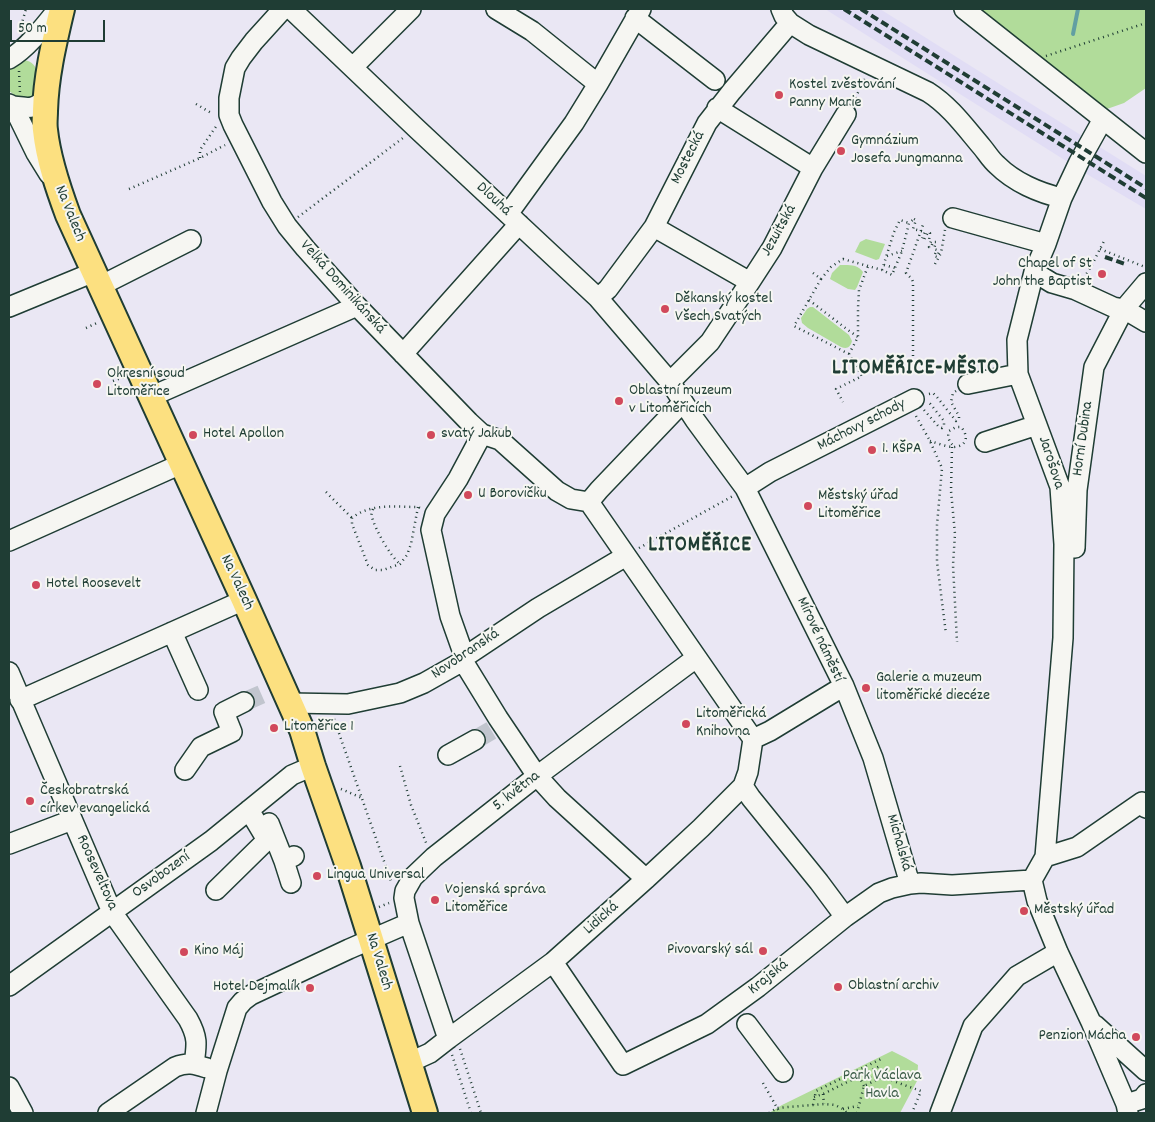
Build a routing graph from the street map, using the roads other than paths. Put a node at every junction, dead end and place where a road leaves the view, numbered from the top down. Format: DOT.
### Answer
graph roads {
  1 [pos="58,9"];
  2 [pos="62,9"];
  3 [pos="72,9"];
  4 [pos="283,9"];
  5 [pos="291,9"];
  6 [pos="410,9"];
  7 [pos="496,9"];
  8 [pos="964,9"];
  9 [pos="638,14"];
  10 [pos="785,16"];
  11 [pos="55,37"];
  12 [pos="15,60"];
  13 [pos="50,60"];
  14 [pos="353,67"];
  15 [pos="715,80"];
  16 [pos="598,84"];
  17 [pos="46,98"];
  18 [pos="13,103"];
  19 [pos="718,108"];
  20 [pos="846,114"];
  21 [pos="1103,119"];
  22 [pos="1146,153"];
  23 [pos="813,168"];
  24 [pos="58,188"];
  25 [pos="1062,198"];
  26 [pos="953,218"];
  27 [pos="513,219"];
  28 [pos="654,227"];
  29 [pos="191,240"];
  30 [pos="1046,244"];
  31 [pos="1034,272"];
  32 [pos="97,279"];
  33 [pos="750,282"];
  34 [pos="1146,284"];
  35 [pos="598,298"];
  36 [pos="357,306"];
  37 [pos="9,307"];
  38 [pos="1124,309"];
  39 [pos="1146,322"];
  40 [pos="403,354"];
  41 [pos="1018,374"];
  42 [pos="670,382"];
  43 [pos="968,384"];
  44 [pos="150,397"];
  45 [pos="912,400"];
  46 [pos="683,402"];
  47 [pos="1037,424"];
  48 [pos="482,434"];
  49 [pos="985,442"];
  50 [pos="181,464"];
  51 [pos="745,488"];
  52 [pos="589,502"];
  53 [pos="9,541"];
  54 [pos="626,556"];
  55 [pos="244,600"];
  56 [pos="175,630"];
  57 [pos="1063,638"];
  58 [pos="464,658"];
  59 [pos="696,658"];
  60 [pos="9,672"];
  61 [pos="844,686"];
  62 [pos="198,690"];
  63 [pos="280,693"];
  64 [pos="20,700"];
  65 [pos="244,702"];
  66 [pos="753,739"];
  67 [pos="474,740"];
  68 [pos="448,755"];
  69 [pos="313,766"];
  70 [pos="185,770"];
  71 [pos="537,776"];
  72 [pos="743,786"];
  73 [pos="255,805"];
  74 [pos="1144,805"];
  75 [pos="72,820"];
  76 [pos="9,844"];
  77 [pos="1045,857"];
  78 [pos="646,879"];
  79 [pos="1032,880"];
  80 [pos="291,883"];
  81 [pos="910,884"];
  82 [pos="216,890"];
  83 [pos="112,912"];
  84 [pos="845,917"];
  85 [pos="409,923"];
  86 [pos="371,940"];
  87 [pos="1058,952"];
  88 [pos="553,962"];
  89 [pos="9,986"];
  90 [pos="1091,1022"];
  91 [pos="747,1024"];
  92 [pos="448,1039"];
  93 [pos="408,1063"];
  94 [pos="194,1064"];
  95 [pos="217,1070"];
  96 [pos="1146,1071"];
  97 [pos="783,1072"];
  98 [pos="9,1087"];
  99 [pos="1146,1094"];
  100 [pos="1127,1108"];
  101 [pos="23,1113"];
  102 [pos="108,1113"];
  103 [pos="206,1113"];
  104 [pos="425,1113"];
  105 [pos="940,1113"];
  1 -- 12 [label="street"];
  2 -- 11 [label="main road, Na Valech"];
  3 -- 11 [label="main road, Na Valech"];
  4 -- 36 [label="street, Velká Dominikánská"];
  5 -- 14 [label="street, Dlouhá"];
  6 -- 14 [label="street"];
  7 -- 16 [label="street"];
  8 -- 21 [label="street"];
  9 -- 15 [label="street"];
  9 -- 16 [label="street"];
  10 -- 19 [label="street, Mostecká"];
  10 -- 25 [label="street"];
  11 -- 13 [label="main road, Na Valech"];
  12 -- 13 [label="street"];
  13 -- 17 [label="main road, Na Valech"];
  14 -- 27 [label="street, Dlouhá"];
  16 -- 27 [label="street"];
  17 -- 18 [label="street"];
  17 -- 24 [label="main road, Na Valech"];
  18 -- 24 [label="street"];
  19 -- 23 [label="street"];
  19 -- 28 [label="street, Mostecká"];
  20 -- 23 [label="street, Jezuitská"];
  21 -- 22 [label="street"];
  21 -- 25 [label="street, Jarošova"];
  23 -- 33 [label="street, Jezuitská"];
  24 -- 32 [label="main road, Na Valech"];
  25 -- 30 [label="street, Jarošova"];
  26 -- 30 [label="street"];
  27 -- 35 [label="street, Dlouhá"];
  27 -- 40 [label="street"];
  28 -- 33 [label="street"];
  28 -- 35 [label="street, Mostecká"];
  29 -- 32 [label="street"];
  30 -- 31 [label="street, Jarošova"];
  31 -- 38 [label="street"];
  31 -- 41 [label="street, Jarošova"];
  32 -- 37 [label="street"];
  32 -- 44 [label="main road, Na Valech"];
  33 -- 42 [label="street, Jezuitská"];
  34 -- 38 [label="street, Horní Dubina"];
  35 -- 42 [label="street, Dlouhá"];
  36 -- 40 [label="street, Velká Dominikánská"];
  36 -- 44 [label="street"];
  38 -- 39 [label="street"];
  38 -- 57 [label="street, Horní Dubina"];
  40 -- 48 [label="street, Velká Dominikánská"];
  41 -- 43 [label="street"];
  41 -- 47 [label="street, Jarošova"];
  42 -- 46 [label="street, Dlouhá"];
  44 -- 50 [label="main road, Na Valech"];
  45 -- 51 [label="street, Máchovy schody"];
  46 -- 51 [label="street, Mírové náměstí"];
  46 -- 52 [label="street"];
  47 -- 49 [label="street"];
  47 -- 57 [label="street, Jarošova"];
  48 -- 52 [label="street, Velká Dominikánská"];
  48 -- 58 [label="street"];
  50 -- 53 [label="street"];
  50 -- 55 [label="main road, Na Valech"];
  51 -- 61 [label="street, Mírové náměstí"];
  52 -- 54 [label="street"];
  54 -- 58 [label="street, Novobranská"];
  54 -- 59 [label="street"];
  55 -- 56 [label="street"];
  55 -- 63 [label="main road, Na Valech"];
  56 -- 62 [label="street"];
  56 -- 64 [label="street"];
  57 -- 77 [label="street, Jarošova"];
  58 -- 63 [label="street, Novobranská"];
  58 -- 71 [label="street"];
  59 -- 66 [label="street"];
  59 -- 71 [label="street, 5. května"];
  60 -- 64 [label="street, Rooseveltova"];
  61 -- 66 [label="street, Mírové náměstí"];
  61 -- 81 [label="street, Michalská"];
  63 -- 69 [label="main road, Na Valech"];
  64 -- 75 [label="street, Rooseveltova"];
  65 -- 70 [label="street"];
  66 -- 72 [label="street, Lidická"];
  67 -- 68 [label="street"];
  69 -- 73 [label="street, Osvobození"];
  69 -- 86 [label="main road, Na Valech"];
  71 -- 78 [label="street"];
  71 -- 85 [label="street, 5. května"];
  72 -- 78 [label="street, Lidická"];
  72 -- 84 [label="street"];
  73 -- 80 [label="street"];
  73 -- 82 [label="street"];
  73 -- 83 [label="street, Osvobození"];
  74 -- 77 [label="street"];
  75 -- 76 [label="street"];
  75 -- 83 [label="street, Rooseveltova"];
  77 -- 79 [label="street"];
  78 -- 88 [label="street, Lidická"];
  79 -- 81 [label="street, Michalská"];
  79 -- 87 [label="street"];
  81 -- 84 [label="street, Krajská"];
  83 -- 89 [label="street, Osvobození"];
  83 -- 94 [label="street, Rooseveltova"];
  84 -- 88 [label="street, Krajská"];
  85 -- 86 [label="street"];
  85 -- 92 [label="street, 5. května"];
  86 -- 93 [label="main road, Na Valech"];
  86 -- 95 [label="street"];
  87 -- 90 [label="street"];
  87 -- 105 [label="street"];
  88 -- 92 [label="street, Lidická"];
  90 -- 96 [label="street"];
  90 -- 100 [label="street"];
  91 -- 97 [label="street"];
  92 -- 93 [label="street, Lidická"];
  93 -- 104 [label="main road, Na Valech"];
  94 -- 95 [label="street"];
  94 -- 102 [label="street"];
  95 -- 103 [label="street"];
  98 -- 101 [label="street"];
  99 -- 100 [label="street"];
}
